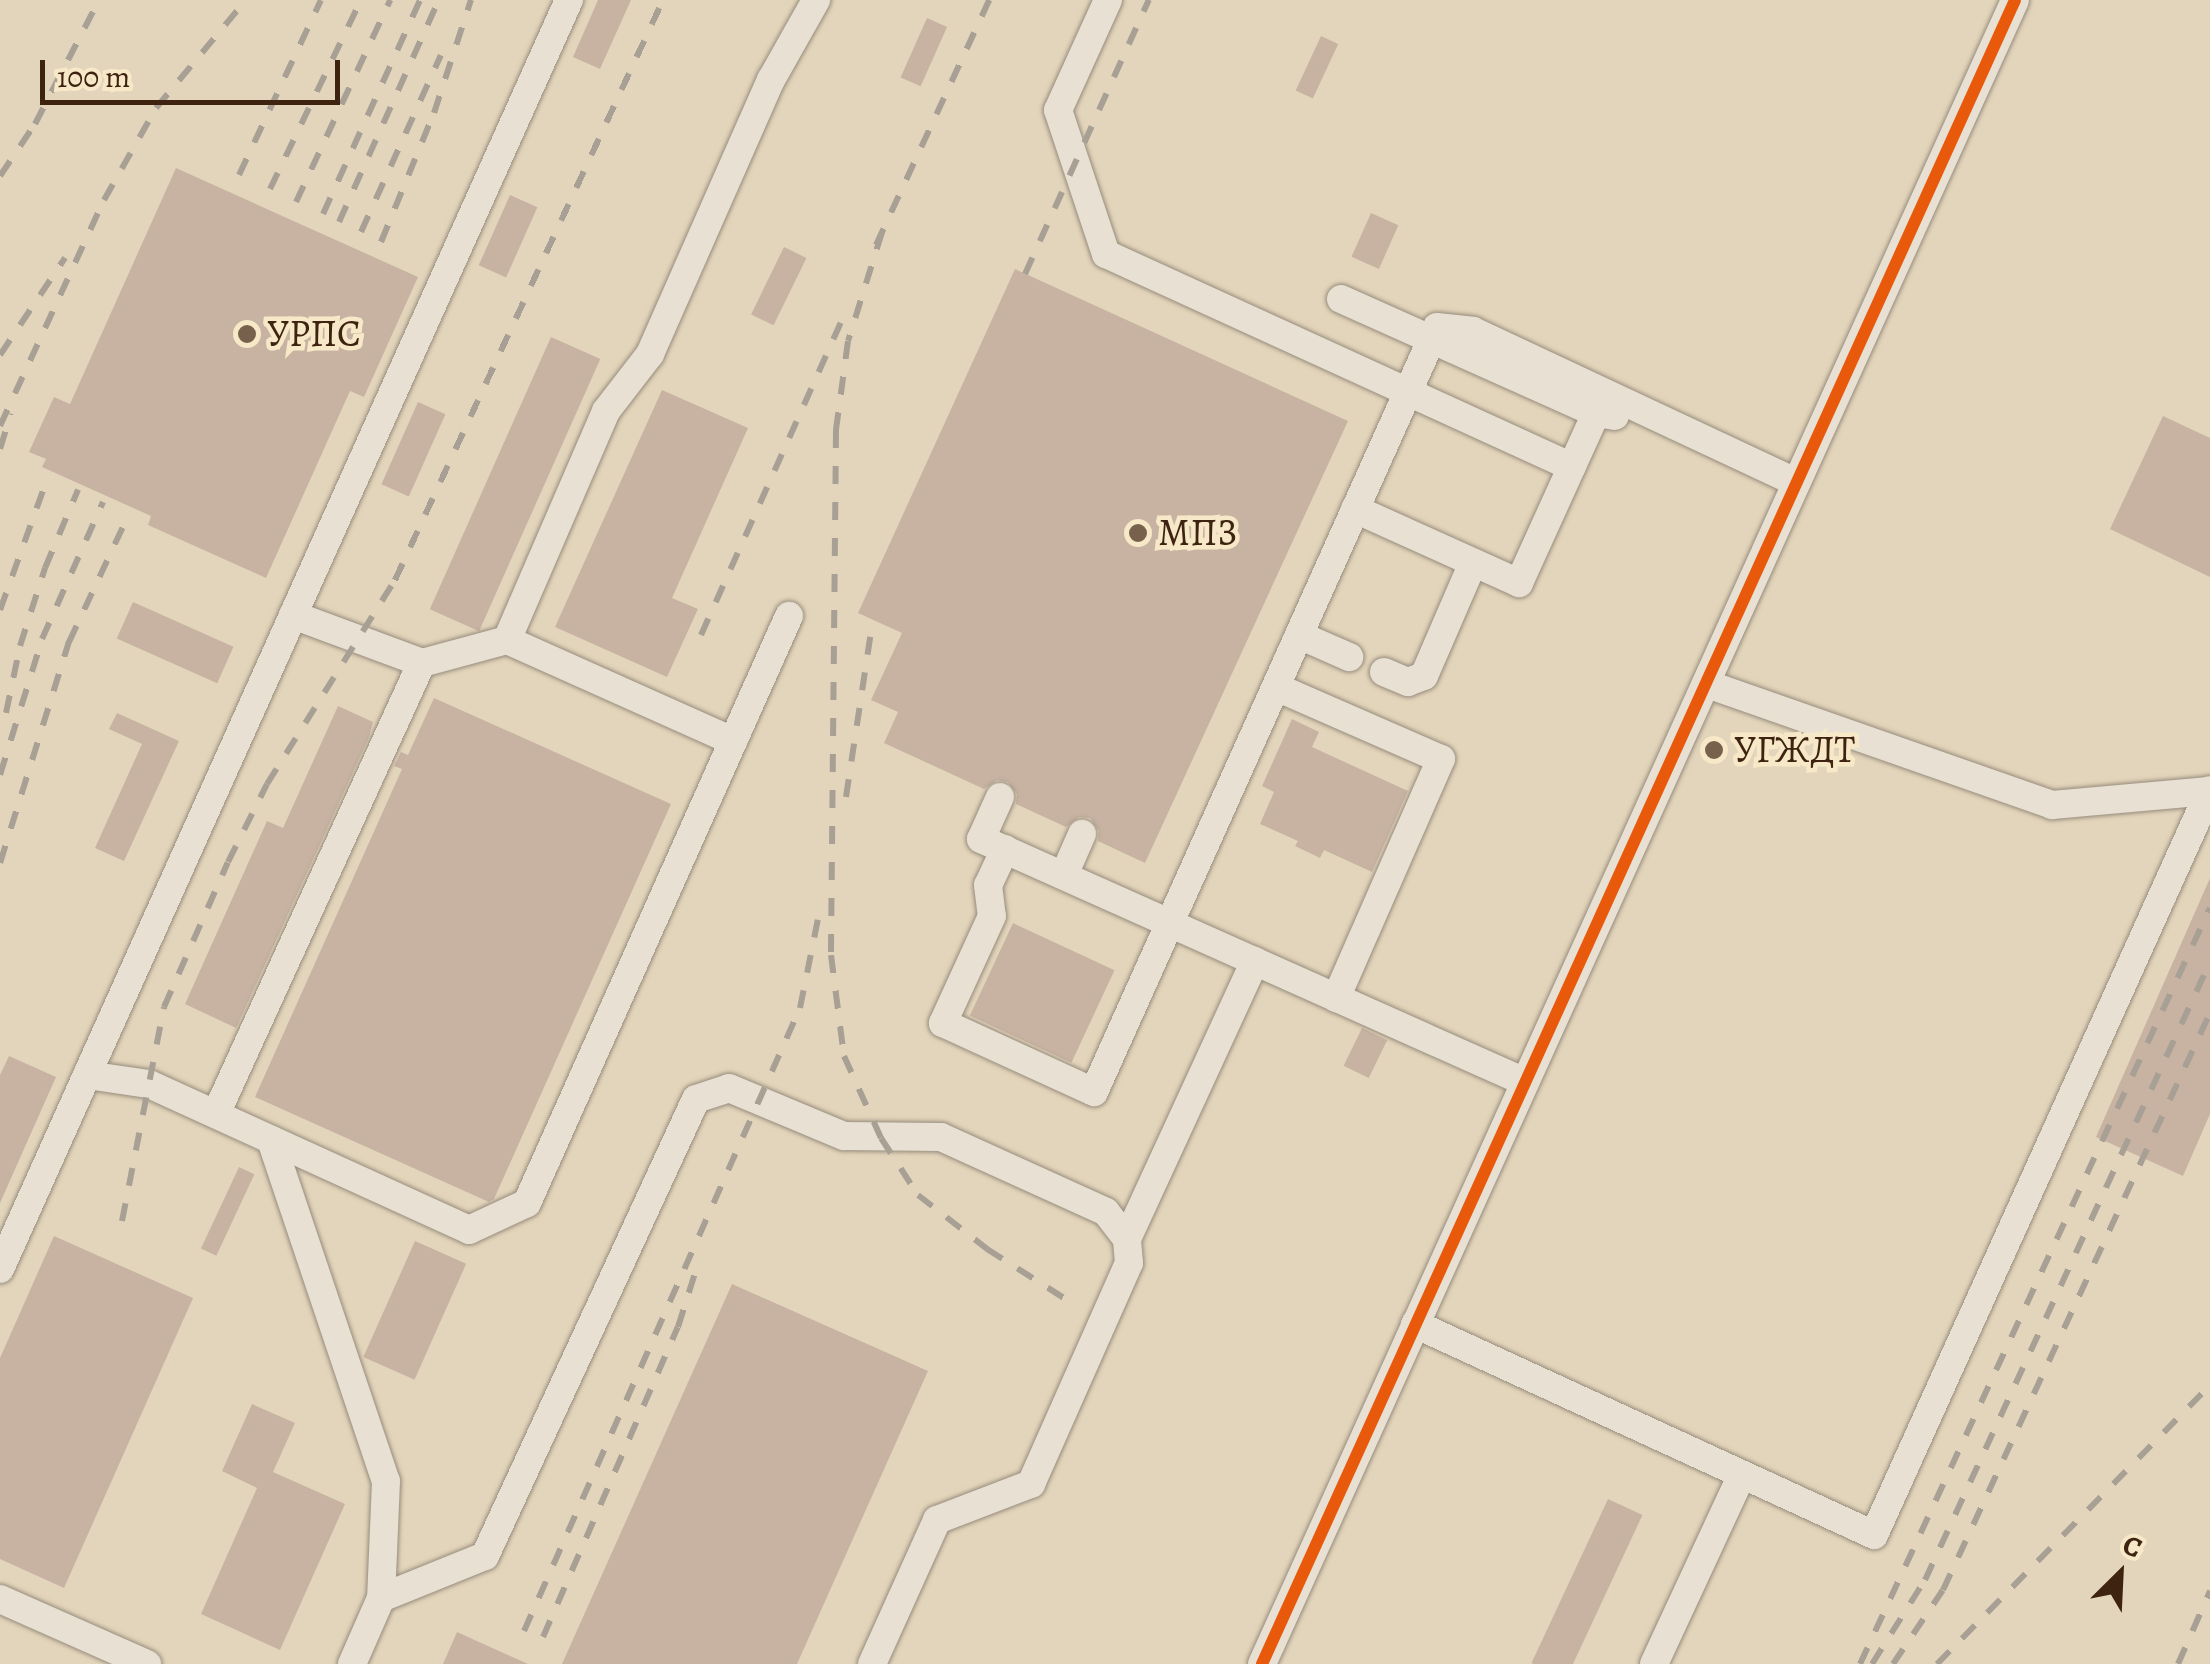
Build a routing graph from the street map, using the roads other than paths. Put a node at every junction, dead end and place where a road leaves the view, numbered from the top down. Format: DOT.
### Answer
graph roads {
  1 [pos="568,0"];
  2 [pos="816,0"];
  3 [pos="1108,0"];
  4 [pos="2015,0"];
  5 [pos="1341,299"];
  6 [pos="1431,339"];
  7 [pos="1407,392"];
  8 [pos="1596,413"];
  9 [pos="1674,425"];
  10 [pos="1572,468"];
  11 [pos="1796,482"];
  12 [pos="1355,509"];
  13 [pos="1474,562"];
  14 [pos="293,615"];
  15 [pos="789,616"];
  16 [pos="1299,635"];
  17 [pos="507,640"];
  18 [pos="1349,657"];
  19 [pos="422,663"];
  20 [pos="1384,672"];
  21 [pos="1706,684"];
  22 [pos="1276,687"];
  23 [pos="733,741"];
  24 [pos="2210,791"];
  25 [pos="1000,796"];
  26 [pos="1082,834"];
  27 [pos="1004,849"];
  28 [pos="1064,876"];
  29 [pos="1170,923"];
  30 [pos="1255,962"];
  31 [pos="1336,998"];
  32 [pos="87,1074"];
  33 [pos="1524,1082"];
  34 [pos="216,1114"];
  35 [pos="271,1140"];
  36 [pos="1128,1239"];
  37 [pos="0,1269"];
  38 [pos="1415,1324"];
  39 [pos="1742,1474"];
  40 [pos="0,1598"];
  41 [pos="381,1598"];
  42 [pos="147,1664"];
  43 [pos="352,1664"];
  44 [pos="872,1664"];
  45 [pos="1262,1664"];
  46 [pos="1654,1664"];
  1 -- 14 [label="street"];
  2 -- 17 [label="street"];
  3 -- 7 [label="street"];
  4 -- 11 [label="street"];
  5 -- 6 [label="street"];
  6 -- 7 [label="street"];
  6 -- 8 [label="street"];
  6 -- 9 [label="street"];
  7 -- 10 [label="street"];
  7 -- 12 [label="street"];
  8 -- 9 [label="street"];
  8 -- 10 [label="street"];
  9 -- 11 [label="street"];
  10 -- 13 [label="street"];
  11 -- 21 [label="street"];
  12 -- 13 [label="street"];
  12 -- 16 [label="street"];
  13 -- 20 [label="street"];
  14 -- 19 [label="street"];
  14 -- 32 [label="street"];
  15 -- 23 [label="street"];
  16 -- 18 [label="street"];
  16 -- 22 [label="street"];
  17 -- 19 [label="street"];
  17 -- 23 [label="street"];
  19 -- 34 [label="street"];
  21 -- 24 [label="street"];
  21 -- 33 [label="street"];
  22 -- 29 [label="street"];
  22 -- 31 [label="street"];
  23 -- 35 [label="street"];
  24 -- 39 [label="street"];
  25 -- 27 [label="street"];
  26 -- 28 [label="street"];
  27 -- 28 [label="street"];
  27 -- 29 [label="street"];
  28 -- 29 [label="street"];
  29 -- 30 [label="street"];
  30 -- 31 [label="street"];
  30 -- 36 [label="street"];
  31 -- 33 [label="street"];
  32 -- 34 [label="street"];
  32 -- 37 [label="street"];
  33 -- 38 [label="street"];
  34 -- 35 [label="street"];
  35 -- 41 [label="street"];
  36 -- 41 [label="street"];
  36 -- 44 [label="street"];
  38 -- 39 [label="street"];
  38 -- 45 [label="street"];
  39 -- 46 [label="street"];
  40 -- 42 [label="street"];
  41 -- 43 [label="street"];
}
